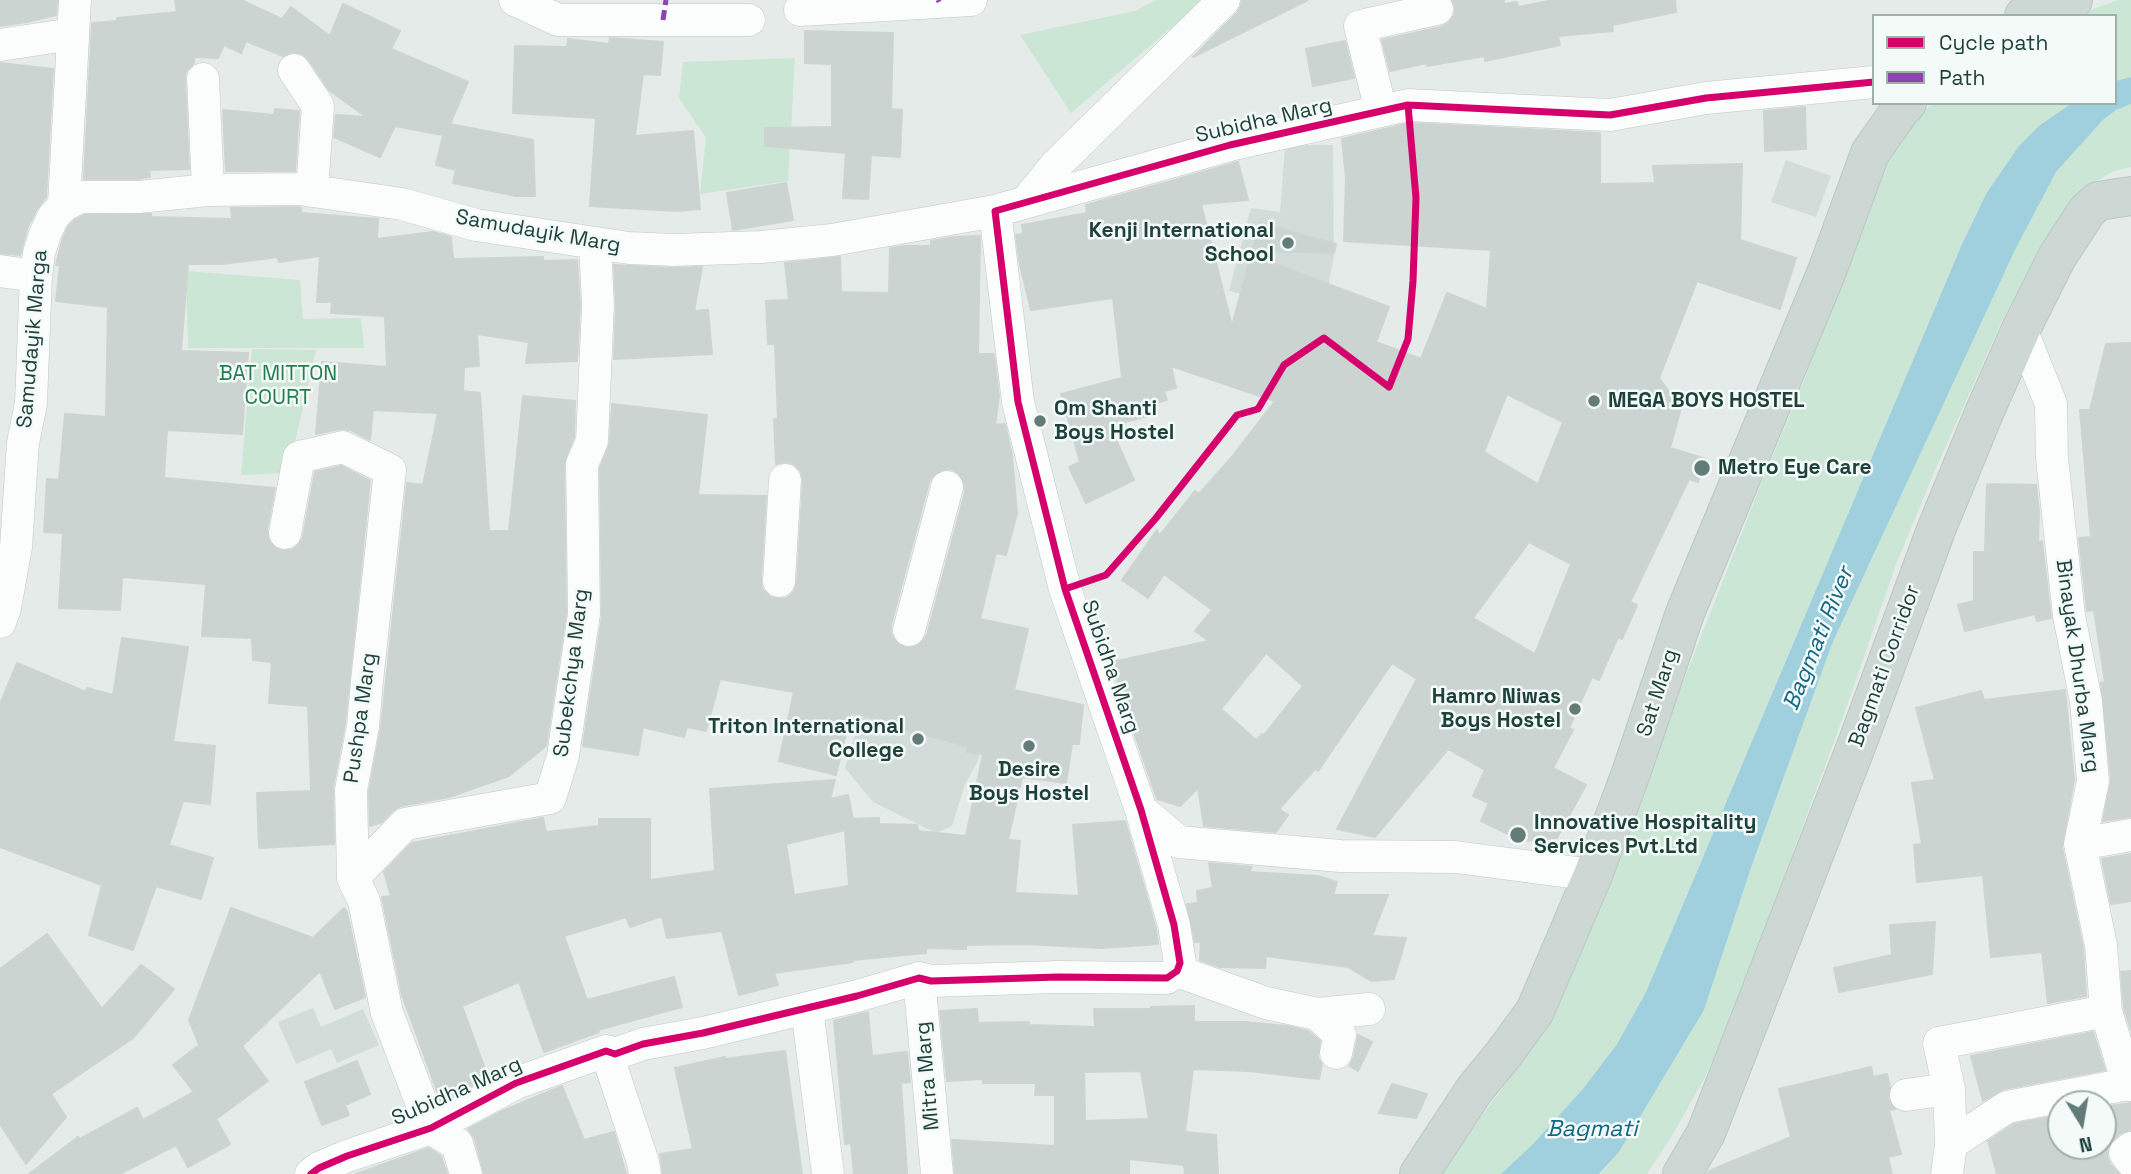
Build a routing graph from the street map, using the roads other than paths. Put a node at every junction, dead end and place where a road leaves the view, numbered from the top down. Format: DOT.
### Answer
graph roads {
  1 [pos="75,0"];
  2 [pos="515,0"];
  3 [pos="971,0"];
  4 [pos="1224,0"];
  5 [pos="2073,0"];
  6 [pos="938,1"];
  7 [pos="1437,9"];
  8 [pos="800,10"];
  9 [pos="2030,14"];
  10 [pos="749,20"];
  11 [pos="73,34"];
  12 [pos="0,45"];
  13 [pos="293,70"];
  14 [pos="203,79"];
  15 [pos="1862,84"];
  16 [pos="1904,106"];
  17 [pos="1381,111"];
  18 [pos="208,190"];
  19 [pos="312,191"];
  20 [pos="2131,196"];
  21 [pos="1026,202"];
  22 [pos="64,205"];
  23 [pos="995,211"];
  24 [pos="595,243"];
  25 [pos="0,271"];
  26 [pos="36,276"];
  27 [pos="2021,329"];
  28 [pos="11,441"];
  29 [pos="785,480"];
  30 [pos="947,487"];
  31 [pos="285,533"];
  32 [pos="779,581"];
  33 [pos="0,622"];
  34 [pos="909,630"];
  35 [pos="1141,810"];
  36 [pos="2131,835"];
  37 [pos="2080,844"];
  38 [pos="1592,875"];
  39 [pos="353,878"];
  40 [pos="1177,971"];
  41 [pos="919,978"];
  42 [pos="807,1008"];
  43 [pos="1369,1009"];
  44 [pos="2106,1011"];
  45 [pos="1317,1014"];
  46 [pos="606,1051"];
  47 [pos="1336,1053"];
  48 [pos="2130,1084"];
  49 [pos="1949,1089"];
  50 [pos="1906,1096"];
  51 [pos="431,1128"];
  52 [pos="2131,1148"];
  53 [pos="1949,1159"];
  54 [pos="2131,1161"];
  55 [pos="311,1174"];
  56 [pos="466,1174"];
  57 [pos="645,1174"];
  58 [pos="828,1174"];
  59 [pos="937,1174"];
  60 [pos="1419,1174"];
  61 [pos="1682,1174"];
  1 -- 11 [label="street"];
  2 -- 10 [label="street"];
  3 -- 6 [label="street"];
  4 -- 21 [label="street"];
  5 -- 9 [label="main road"];
  6 -- 8 [label="street"];
  7 -- 17 [label="street"];
  11 -- 12 [label="street"];
  11 -- 22 [label="street"];
  13 -- 19 [label="street"];
  14 -- 18 [label="street"];
  15 -- 17 [label="street, Subidha Marg"];
  16 -- 38 [label="main road, Sat Marg"];
  17 -- 21 [label="street, Subidha Marg"];
  18 -- 19 [label="street, Samudayik Marg"];
  18 -- 22 [label="street, Samudayik Marg"];
  19 -- 24 [label="street, Samudayik Marg"];
  20 -- 27 [label="main road, Bagmati Corridor"];
  21 -- 23 [label="street, Subidha Marg"];
  22 -- 26 [label="street, Samudayik Marga"];
  23 -- 24 [label="street, Samudayik Marg"];
  23 -- 35 [label="street, Subidha Marg"];
  24 -- 39 [label="street, Subekchya Marg"];
  25 -- 26 [label="street"];
  26 -- 28 [label="street, Samudayik Marga"];
  27 -- 37 [label="street, Binayak Dhurba Marg"];
  27 -- 61 [label="main road, Bagmati Corridor"];
  28 -- 33 [label="street, Samudayik Marga"];
  29 -- 32 [label="street"];
  30 -- 34 [label="street"];
  31 -- 39 [label="street, Pushpa Marg"];
  35 -- 38 [label="street"];
  35 -- 40 [label="street, Subidha Marg"];
  36 -- 37 [label="street"];
  37 -- 44 [label="street, Binayak Dhurba Marg"];
  38 -- 60 [label="main road, Sat Marg"];
  39 -- 51 [label="street, Pushpa Marg"];
  40 -- 41 [label="street, Subidha Marg"];
  40 -- 45 [label="street"];
  41 -- 42 [label="street, Subidha Marg"];
  41 -- 59 [label="street, Mitra Marg"];
  42 -- 46 [label="street, Subidha Marg"];
  42 -- 58 [label="street"];
  43 -- 45 [label="street"];
  44 -- 48 [label="street, Binayak Dhurba Marg"];
  44 -- 49 [label="street"];
  45 -- 47 [label="street"];
  46 -- 51 [label="street, Subidha Marg"];
  46 -- 57 [label="street"];
  48 -- 53 [label="street"];
  49 -- 50 [label="street"];
  49 -- 53 [label="street"];
  51 -- 55 [label="street, Subidha Marg"];
  51 -- 56 [label="street"];
  52 -- 54 [label="street"];
}
